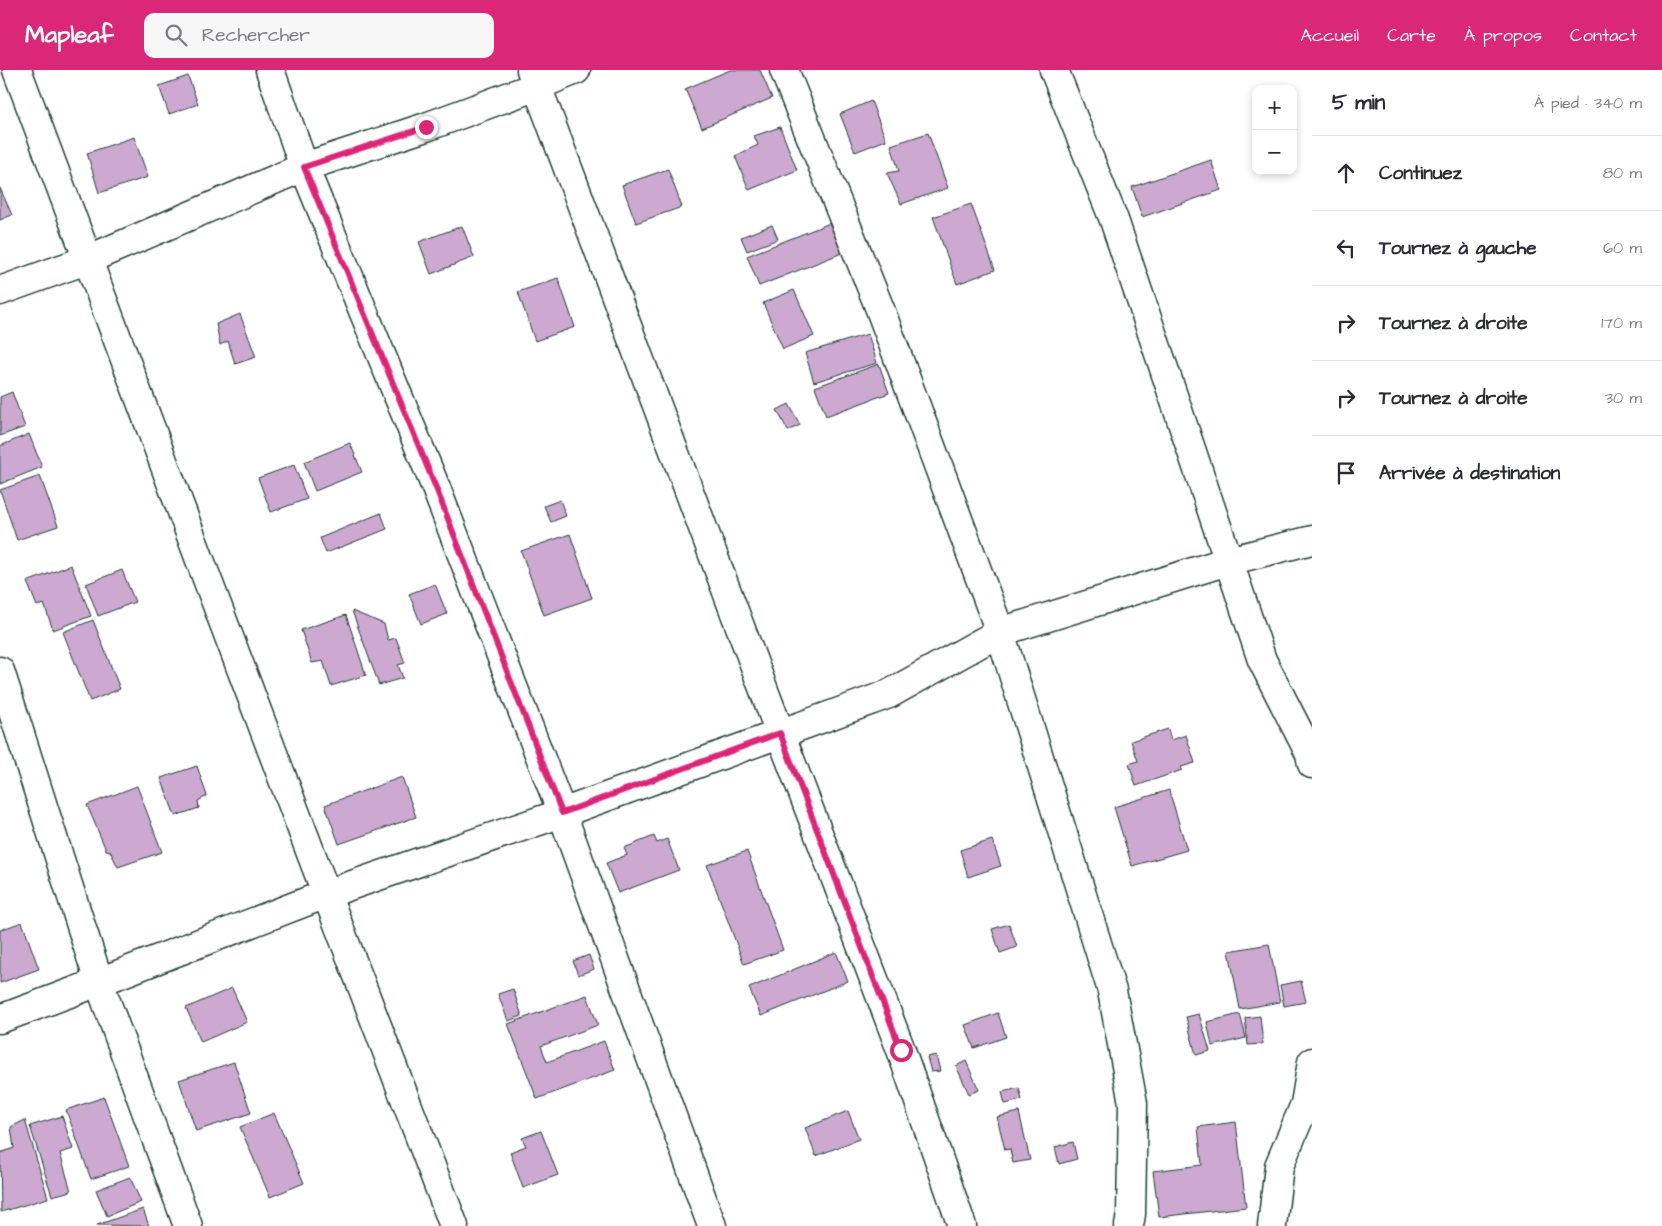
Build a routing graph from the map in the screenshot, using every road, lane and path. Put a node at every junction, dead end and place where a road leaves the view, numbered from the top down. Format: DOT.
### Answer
graph roads {
  1 [pos="17,70"];
  2 [pos="270,70"];
  3 [pos="576,70"];
  4 [pos="784,70"];
  5 [pos="1054,70"];
  6 [pos="534,78"];
  7 [pos="304,167"];
  8 [pos="89,259"];
  9 [pos="0,291"];
  10 [pos="1312,540"];
  11 [pos="1228,561"];
  12 [pos="1000,632"];
  13 [pos="0,671"];
  14 [pos="780,733"];
  15 [pos="1312,764"];
  16 [pos="562,813"];
  17 [pos="326,894"];
  18 [pos="99,982"];
  19 [pos="0,1019"];
  20 [pos="1312,1062"];
  21 [pos="188,1226"];
  22 [pos="454,1226"];
  23 [pos="712,1226"];
  24 [pos="962,1226"];
  25 [pos="1129,1226"];
  26 [pos="1272,1226"];
  1 -- 8 [label="street"];
  2 -- 7 [label="street"];
  3 -- 6 [label="street"];
  4 -- 12 [label="street"];
  5 -- 11 [label="street"];
  6 -- 7 [label="street"];
  6 -- 14 [label="street"];
  7 -- 8 [label="street"];
  7 -- 16 [label="street"];
  8 -- 9 [label="street"];
  8 -- 17 [label="street"];
  10 -- 11 [label="street"];
  11 -- 12 [label="street"];
  11 -- 15 [label="street"];
  12 -- 14 [label="street"];
  12 -- 25 [label="street"];
  13 -- 18 [label="street"];
  14 -- 16 [label="street"];
  14 -- 24 [label="street"];
  16 -- 17 [label="street"];
  16 -- 23 [label="street"];
  17 -- 18 [label="street"];
  17 -- 22 [label="street"];
  18 -- 19 [label="street"];
  18 -- 21 [label="street"];
  20 -- 26 [label="street"];
}
